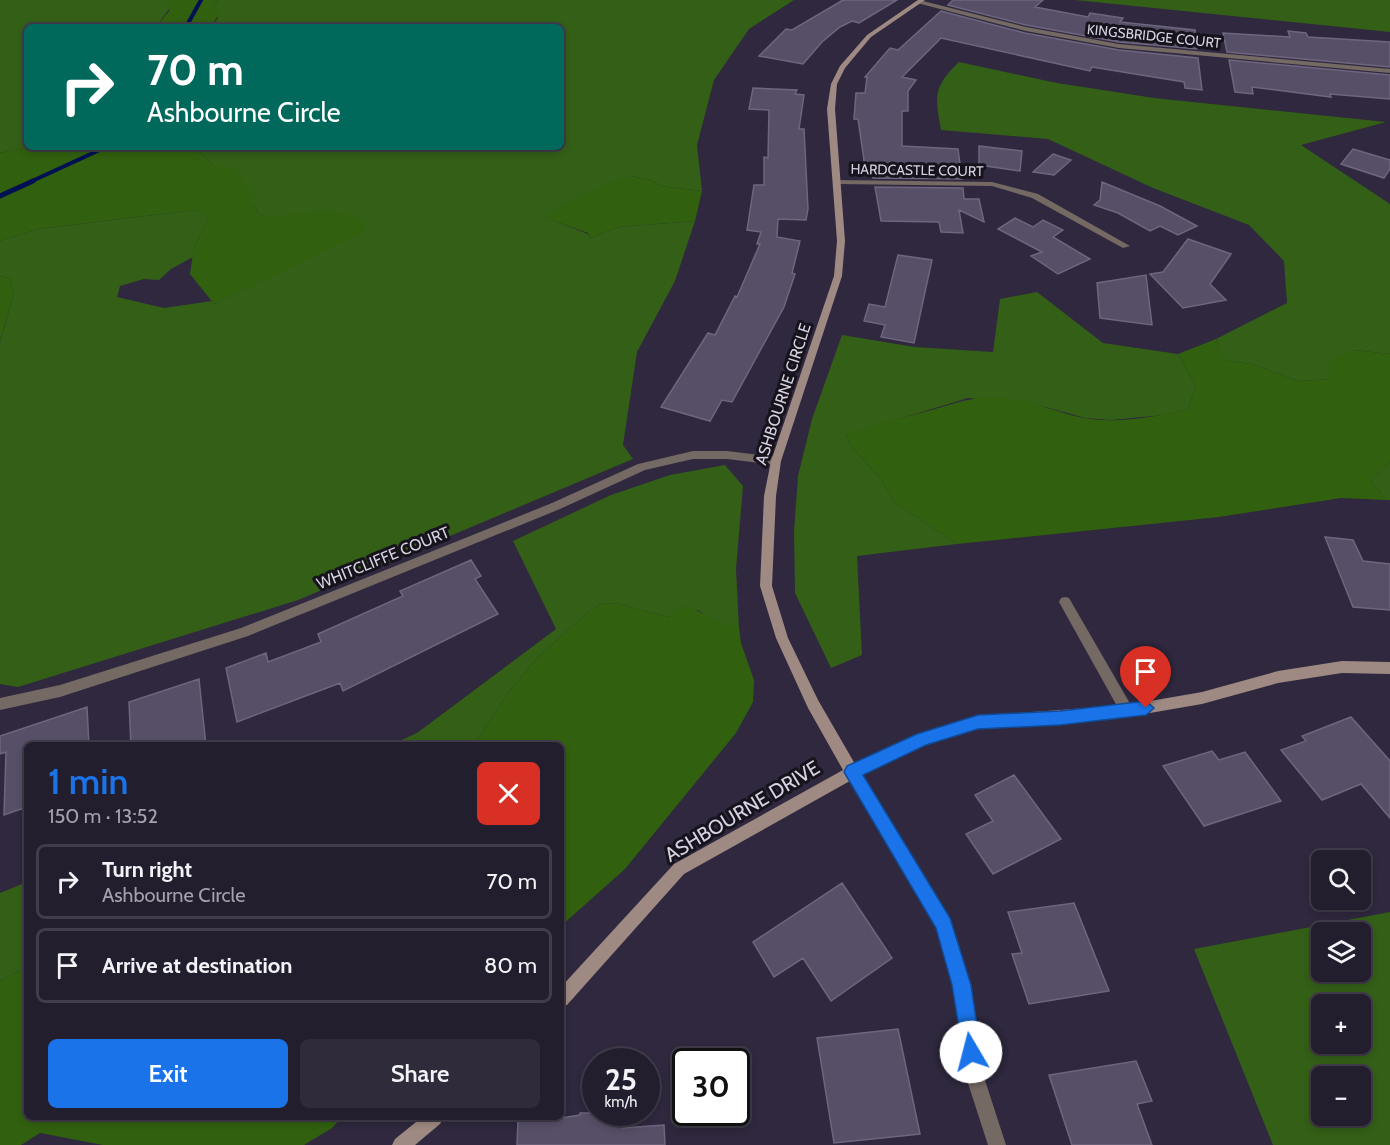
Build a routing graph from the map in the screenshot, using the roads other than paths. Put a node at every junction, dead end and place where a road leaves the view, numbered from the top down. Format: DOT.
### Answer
graph roads {
  1 [pos="920,1"];
  2 [pos="1390,71"];
  3 [pos="837,182"];
  4 [pos="1126,246"];
  5 [pos="776,461"];
  6 [pos="1065,603"];
  7 [pos="1390,668"];
  8 [pos="0,704"];
  9 [pos="1127,711"];
  10 [pos="852,772"];
  11 [pos="564,996"];
  12 [pos="431,1120"];
  13 [pos="400,1145"];
  14 [pos="997,1145"];
  1 -- 2 [label="street, KINGSBRIDGE COURT"];
  1 -- 3 [label="street, ASHBOURNE CIRCLE"];
  3 -- 4 [label="street, HARDCASTLE COURT"];
  3 -- 5 [label="street, ASHBOURNE CIRCLE"];
  5 -- 8 [label="street, WHITCLIFFE COURT"];
  5 -- 10 [label="street, ASHBOURNE CIRCLE"];
  6 -- 9 [label="street"];
  7 -- 9 [label="street"];
  9 -- 10 [label="street"];
  10 -- 11 [label="street, ASHBOURNE DRIVE"];
  10 -- 14 [label="street"];
  12 -- 13 [label="street"];
}
